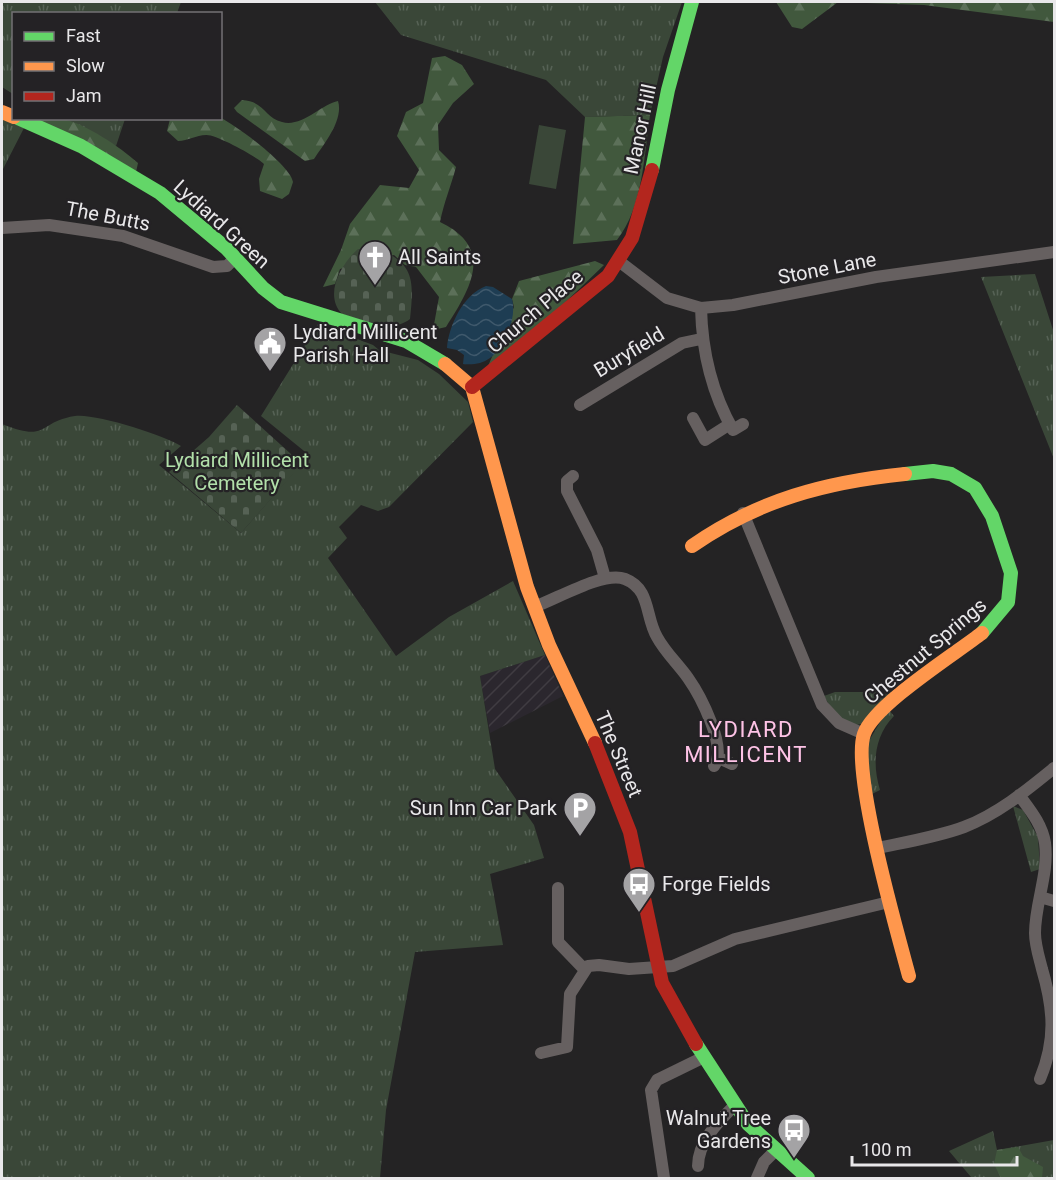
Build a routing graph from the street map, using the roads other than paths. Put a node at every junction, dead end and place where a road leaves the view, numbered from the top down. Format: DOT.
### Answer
graph roads {
  1 [pos="692,2"];
  2 [pos="22,120"];
  3 [pos="2,228"];
  4 [pos="1054,252"];
  5 [pos="235,258"];
  6 [pos="620,262"];
  7 [pos="701,308"];
  8 [pos="701,339"];
  9 [pos="472,387"];
  10 [pos="580,405"];
  11 [pos="693,418"];
  12 [pos="573,476"];
  13 [pos="743,513"];
  14 [pos="692,546"];
  15 [pos="605,578"];
  16 [pos="534,607"];
  17 [pos="864,734"];
  18 [pos="732,764"];
  19 [pos="1054,768"];
  20 [pos="1019,795"];
  21 [pos="878,848"];
  22 [pos="558,888"];
  23 [pos="1040,897"];
  24 [pos="1054,901"];
  25 [pos="889,902"];
  26 [pos="657,968"];
  27 [pos="584,969"];
  28 [pos="909,976"];
  29 [pos="1054,1030"];
  30 [pos="541,1053"];
  31 [pos="704,1057"];
  32 [pos="1040,1079"];
  33 [pos="734,1106"];
  34 [pos="776,1150"];
  35 [pos="698,1166"];
  36 [pos="664,1179"];
  37 [pos="757,1179"];
  38 [pos="808,1179"];
  1 -- 6 [label="street, Manor Hill"];
  2 -- 5 [label="street, Lydiard Green"];
  3 -- 5 [label="street, The Butts"];
  4 -- 7 [label="street, Stone Lane"];
  5 -- 9 [label="street, Lydiard Green"];
  6 -- 7 [label="street, Stone Lane"];
  6 -- 9 [label="street, Church Place"];
  7 -- 8 [label="street"];
  8 -- 10 [label="street, Buryfield"];
  8 -- 11 [label="street"];
  9 -- 16 [label="street, The Street"];
  12 -- 15 [label="street"];
  13 -- 14 [label="street, Chestnut Springs"];
  13 -- 17 [label="street, Chestnut Springs"];
  13 -- 17 [label="street, Chestnut Springs"];
  15 -- 16 [label="street"];
  15 -- 18 [label="street"];
  16 -- 26 [label="street, The Street"];
  17 -- 21 [label="street, Chestnut Springs"];
  19 -- 20 [label="street"];
  20 -- 21 [label="street"];
  20 -- 23 [label="street"];
  21 -- 25 [label="street, Chestnut Springs"];
  22 -- 27 [label="street"];
  23 -- 24 [label="street"];
  23 -- 29 [label="street"];
  25 -- 26 [label="street"];
  25 -- 28 [label="street, Chestnut Springs"];
  26 -- 27 [label="street"];
  26 -- 31 [label="street, The Street"];
  27 -- 30 [label="street"];
  29 -- 32 [label="street"];
  31 -- 33 [label="street, The Street"];
  31 -- 36 [label="street"];
  33 -- 34 [label="street, The Street"];
  33 -- 35 [label="street"];
  34 -- 37 [label="street"];
  34 -- 38 [label="street, The Street"];
}
